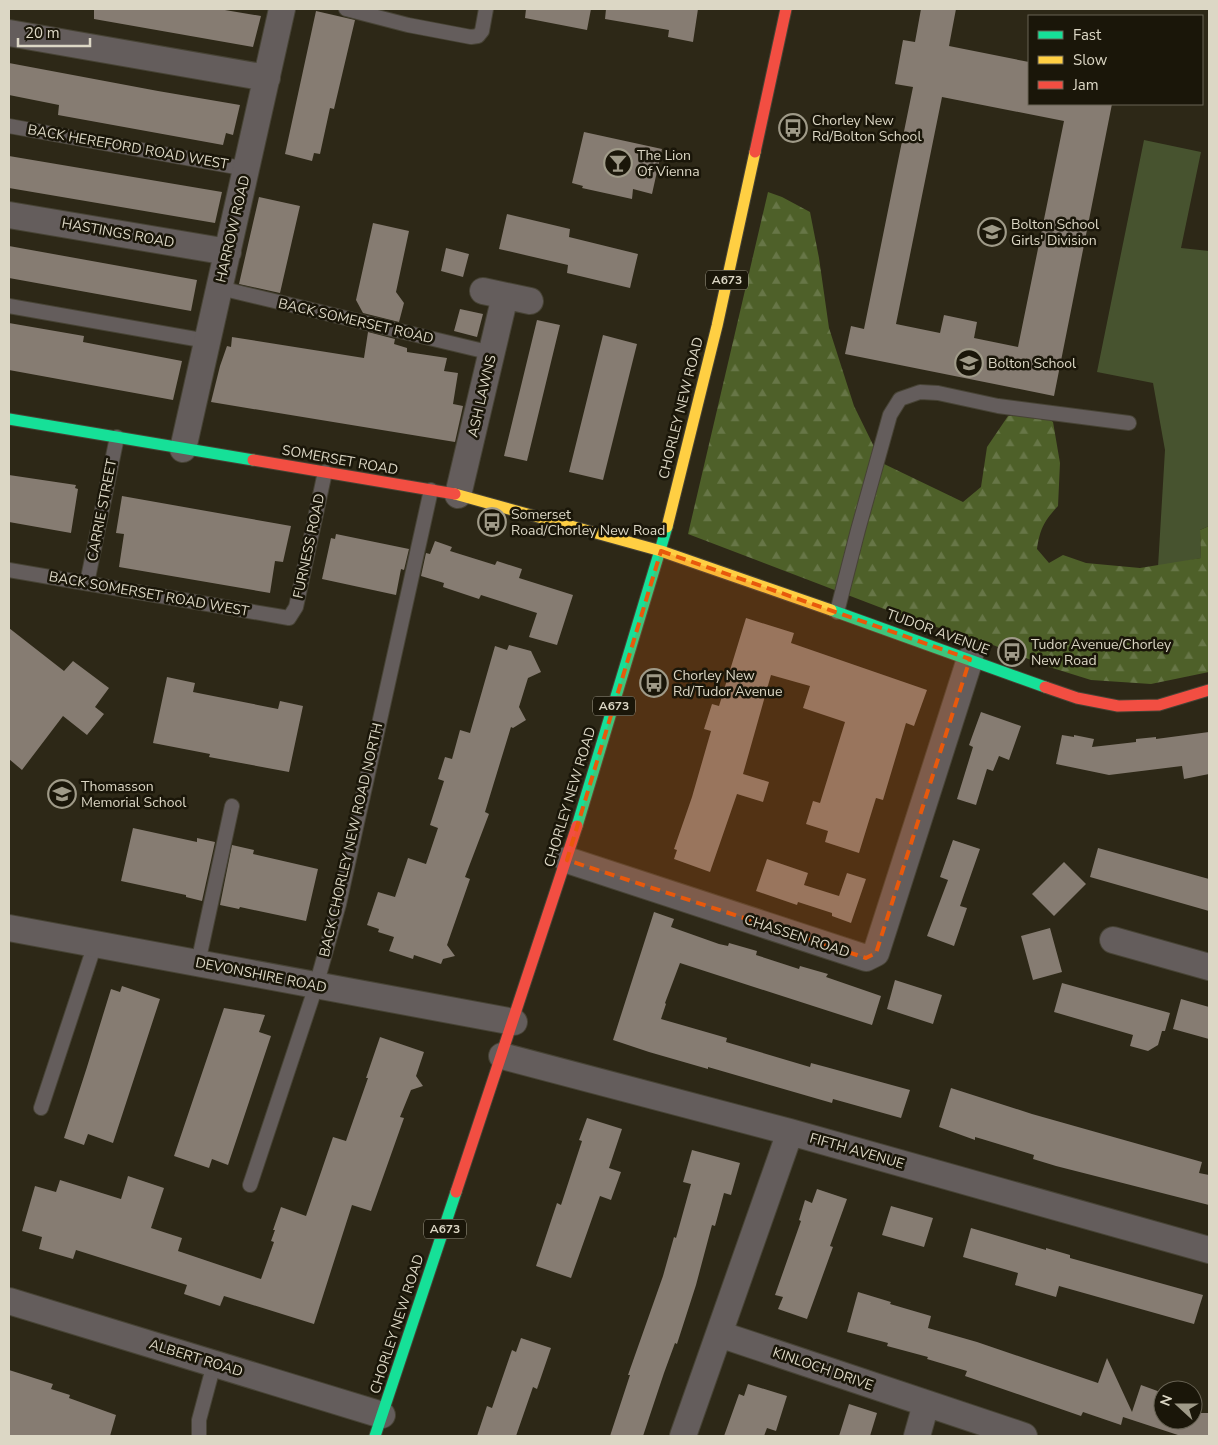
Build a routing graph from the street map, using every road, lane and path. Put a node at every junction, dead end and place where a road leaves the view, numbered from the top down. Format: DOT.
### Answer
graph roads {
  1 [pos="282,9"];
  2 [pos="346,9"];
  3 [pos="486,9"];
  4 [pos="786,9"];
  5 [pos="9,32"];
  6 [pos="267,78"];
  7 [pos="9,126"];
  8 [pos="247,168"];
  9 [pos="9,215"];
  10 [pos="228,252"];
  11 [pos="220,288"];
  12 [pos="506,296"];
  13 [pos="9,306"];
  14 [pos="207,341"];
  15 [pos="492,353"];
  16 [pos="9,420"];
  17 [pos="1129,423"];
  18 [pos="117,437"];
  19 [pos="183,449"];
  20 [pos="324,472"];
  21 [pos="431,490"];
  22 [pos="458,495"];
  23 [pos="661,551"];
  24 [pos="9,570"];
  25 [pos="88,583"];
  26 [pos="837,612"];
  27 [pos="289,618"];
  28 [pos="970,659"];
  29 [pos="1209,690"];
  30 [pos="232,806"];
  31 [pos="567,860"];
  32 [pos="9,928"];
  33 [pos="1113,940"];
  34 [pos="95,944"];
  35 [pos="198,963"];
  36 [pos="1209,967"];
  37 [pos="316,986"];
  38 [pos="514,1022"];
  39 [pos="502,1056"];
  40 [pos="41,1108"];
  41 [pos="790,1132"];
  42 [pos="250,1185"];
  43 [pos="1209,1250"];
  44 [pos="9,1301"];
  45 [pos="719,1334"];
  46 [pos="214,1364"];
  47 [pos="926,1404"];
  48 [pos="379,1426"];
  49 [pos="199,1436"];
  50 [pos="683,1436"];
  51 [pos="917,1436"];
  52 [pos="1024,1436"];
  1 -- 6 [label="street, HARROW ROAD"];
  2 -- 3 [label="lane"];
  4 -- 23 [label="main road, CHORLEY NEW ROAD / A673"];
  5 -- 6 [label="street"];
  6 -- 8 [label="street, HARROW ROAD"];
  7 -- 8 [label="lane, BACK HEREFORD ROAD WEST"];
  8 -- 10 [label="street, HARROW ROAD"];
  9 -- 10 [label="street, HASTINGS ROAD"];
  10 -- 11 [label="street, HARROW ROAD"];
  11 -- 14 [label="street, HARROW ROAD"];
  11 -- 15 [label="lane, BACK SOMERSET ROAD"];
  12 -- 15 [label="street, ASH LAWNS"];
  13 -- 14 [label="lane"];
  14 -- 19 [label="street, HARROW ROAD"];
  15 -- 22 [label="street, ASH LAWNS"];
  16 -- 18 [label="main road, SOMERSET ROAD"];
  17 -- 26 [label="lane"];
  18 -- 19 [label="main road, SOMERSET ROAD"];
  18 -- 25 [label="lane, CARRIE STREET"];
  19 -- 20 [label="main road, SOMERSET ROAD"];
  20 -- 21 [label="main road, SOMERSET ROAD"];
  20 -- 27 [label="lane, FURNESS ROAD"];
  21 -- 22 [label="main road, SOMERSET ROAD"];
  21 -- 37 [label="lane, BACK CHORLEY NEW ROAD NORTH"];
  22 -- 23 [label="main road, SOMERSET ROAD"];
  23 -- 26 [label="main road, TUDOR AVENUE"];
  23 -- 31 [label="main road, CHORLEY NEW ROAD / A673"];
  24 -- 25 [label="lane, BACK SOMERSET ROAD WEST"];
  25 -- 27 [label="lane, BACK SOMERSET ROAD WEST"];
  26 -- 28 [label="main road, TUDOR AVENUE"];
  28 -- 29 [label="main road, TUDOR AVENUE"];
  28 -- 31 [label="street, CHASSEN ROAD"];
  30 -- 35 [label="lane"];
  31 -- 38 [label="main road, CHORLEY NEW ROAD / A673"];
  32 -- 34 [label="street, DEVONSHIRE ROAD"];
  33 -- 36 [label="street"];
  34 -- 35 [label="street, DEVONSHIRE ROAD"];
  34 -- 40 [label="lane"];
  35 -- 37 [label="street, DEVONSHIRE ROAD"];
  37 -- 38 [label="street, DEVONSHIRE ROAD"];
  37 -- 42 [label="lane, BACK CHORLEY NEW ROAD NORTH"];
  38 -- 39 [label="main road, CHORLEY NEW ROAD / A673"];
  39 -- 41 [label="street, FIFTH AVENUE"];
  39 -- 48 [label="main road, CHORLEY NEW ROAD / A673"];
  41 -- 43 [label="street, FIFTH AVENUE"];
  41 -- 45 [label="street"];
  44 -- 46 [label="street, ALBERT ROAD"];
  45 -- 47 [label="street, KINLOCH DRIVE"];
  45 -- 50 [label="street"];
  46 -- 48 [label="street, ALBERT ROAD"];
  46 -- 49 [label="lane"];
  47 -- 51 [label="street"];
  47 -- 52 [label="street, KINLOCH DRIVE"];
}
